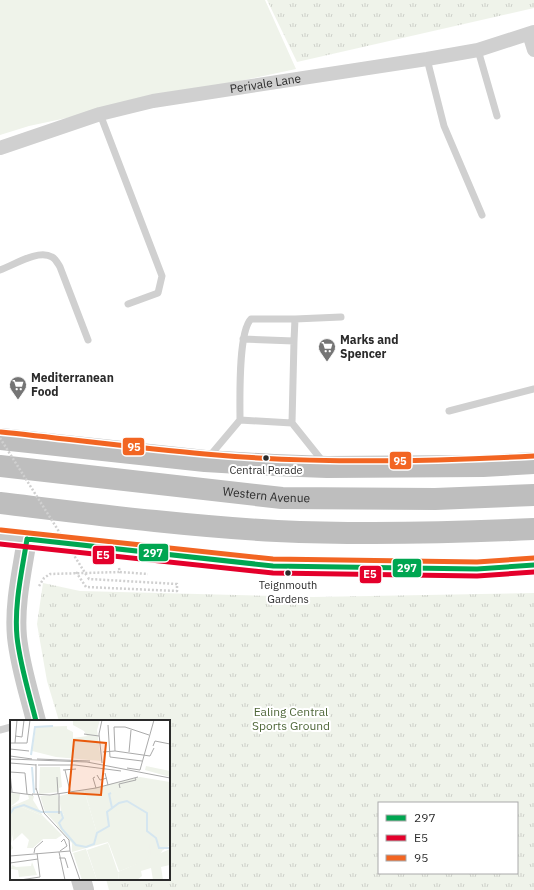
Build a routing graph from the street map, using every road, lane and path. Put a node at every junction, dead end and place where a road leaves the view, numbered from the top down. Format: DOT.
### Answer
graph roads {
  1 [pos="532,33"];
  2 [pos="478,50"];
  3 [pos="534,50"];
  4 [pos="427,59"];
  5 [pos="100,114"];
  6 [pos="497,116"];
  7 [pos="0,148"];
  8 [pos="482,215"];
  9 [pos="0,270"];
  10 [pos="128,304"];
  11 [pos="341,317"];
  12 [pos="295,319"];
  13 [pos="243,339"];
  14 [pos="88,340"];
  15 [pos="294,341"];
  16 [pos="534,389"];
  17 [pos="449,411"];
  18 [pos="240,420"];
  19 [pos="292,423"];
  20 [pos="0,438"];
  21 [pos="205,461"];
  22 [pos="534,463"];
  23 [pos="0,466"];
  24 [pos="327,467"];
  25 [pos="534,495"];
  26 [pos="0,503"];
  27 [pos="534,529"];
  28 [pos="0,536"];
  29 [pos="26,539"];
  30 [pos="534,565"];
  31 [pos="44,572"];
  32 [pos="76,572"];
  33 [pos="120,572"];
  34 [pos="50,574"];
  35 [pos="36,593"];
  36 [pos="35,720"];
  37 [pos="10,727"];
  38 [pos="0,730"];
  39 [pos="81,880"];
  40 [pos="84,890"];
  1 -- 2 [label="street, Perivale Lane"];
  1 -- 3 [label="street"];
  2 -- 4 [label="street, Perivale Lane"];
  2 -- 6 [label="lane"];
  4 -- 5 [label="street, Perivale Lane"];
  4 -- 8 [label="lane"];
  5 -- 7 [label="street, Perivale Lane"];
  5 -- 10 [label="lane"];
  9 -- 14 [label="lane"];
  11 -- 12 [label="lane"];
  12 -- 13 [label="lane"];
  12 -- 15 [label="lane"];
  13 -- 15 [label="lane"];
  13 -- 18 [label="lane"];
  15 -- 19 [label="lane"];
  16 -- 17 [label="lane"];
  18 -- 19 [label="lane"];
  18 -- 21 [label="lane"];
  19 -- 24 [label="lane"];
  20 -- 21 [label="highway"];
  20 -- 32 [label="path, bridge"];
  21 -- 24 [label="highway"];
  22 -- 24 [label="highway"];
  23 -- 25 [label="highway, Western Avenue"];
  26 -- 27 [label="highway"];
  28 -- 29 [label="main road"];
  29 -- 30 [label="main road"];
  29 -- 36 [label="main road"];
  31 -- 34 [label="path"];
  32 -- 33 [label="path"];
  32 -- 34 [label="path"];
  34 -- 35 [label="path"];
  37 -- 38 [label="lane"];
  39 -- 40 [label="main road"];
}
